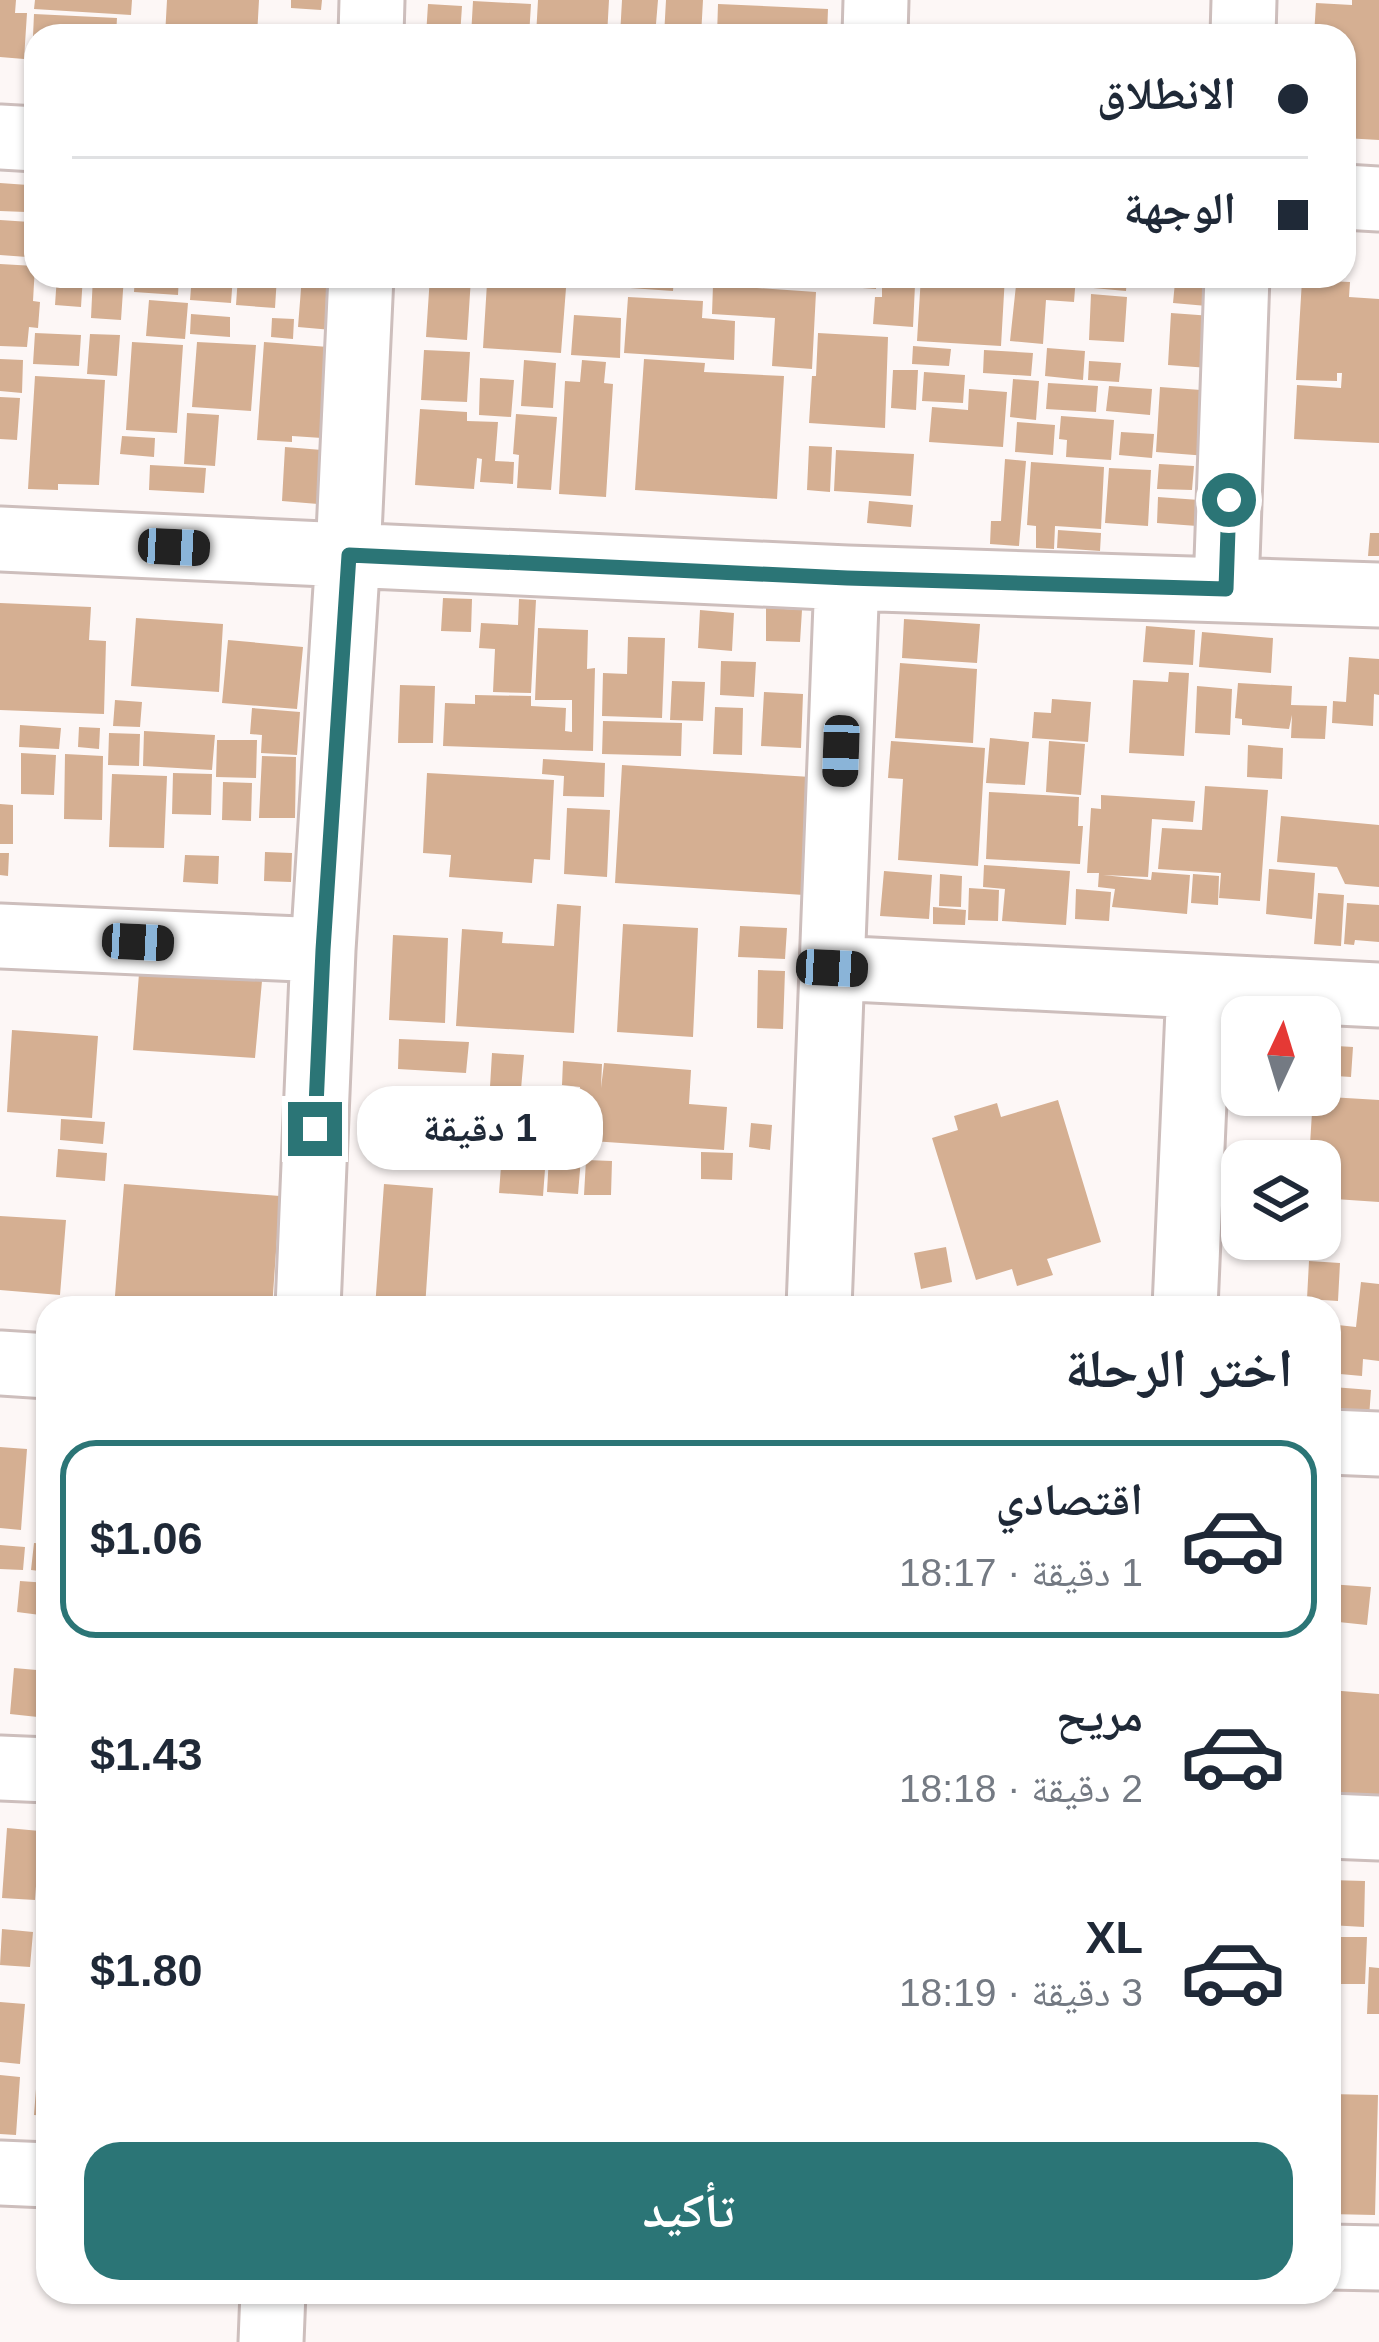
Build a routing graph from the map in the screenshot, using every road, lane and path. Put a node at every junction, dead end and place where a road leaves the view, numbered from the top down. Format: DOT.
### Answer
graph roads {
  1 [pos="361,288"];
  2 [pos="1237,288"];
  3 [pos="0,539"];
  4 [pos="349,555"];
  5 [pos="847,578"];
  6 [pos="1226,589"];
  7 [pos="1379,596"];
  8 [pos="0,935"];
  9 [pos="323,950"];
  10 [pos="832,968"];
  11 [pos="1199,987"];
  12 [pos="1379,995"];
  13 [pos="309,1296"];
  14 [pos="819,1296"];
  15 [pos="1186,1296"];
  16 [pos="0,1364"];
  17 [pos="36,1366"];
  18 [pos="1341,1442"];
  19 [pos="1379,1444"];
  20 [pos="0,1768"];
  21 [pos="36,1770"];
  22 [pos="1341,1826"];
  23 [pos="1379,1828"];
  24 [pos="0,2174"];
  25 [pos="36,2175"];
  26 [pos="1341,2257"];
  27 [pos="1379,2258"];
  28 [pos="273,2304"];
  29 [pos="271,2342"];
  1 -- 4 [label="street"];
  2 -- 6 [label="street"];
  3 -- 4 [label="street"];
  4 -- 5 [label="street"];
  4 -- 9 [label="street"];
  5 -- 6 [label="street"];
  5 -- 10 [label="street"];
  6 -- 7 [label="street"];
  8 -- 9 [label="street"];
  9 -- 13 [label="street"];
  10 -- 11 [label="street"];
  10 -- 14 [label="street"];
  11 -- 12 [label="street"];
  11 -- 15 [label="street"];
  16 -- 17 [label="street"];
  18 -- 19 [label="street"];
  20 -- 21 [label="street"];
  22 -- 23 [label="street"];
  24 -- 25 [label="street"];
  26 -- 27 [label="street"];
  28 -- 29 [label="street"];
}
